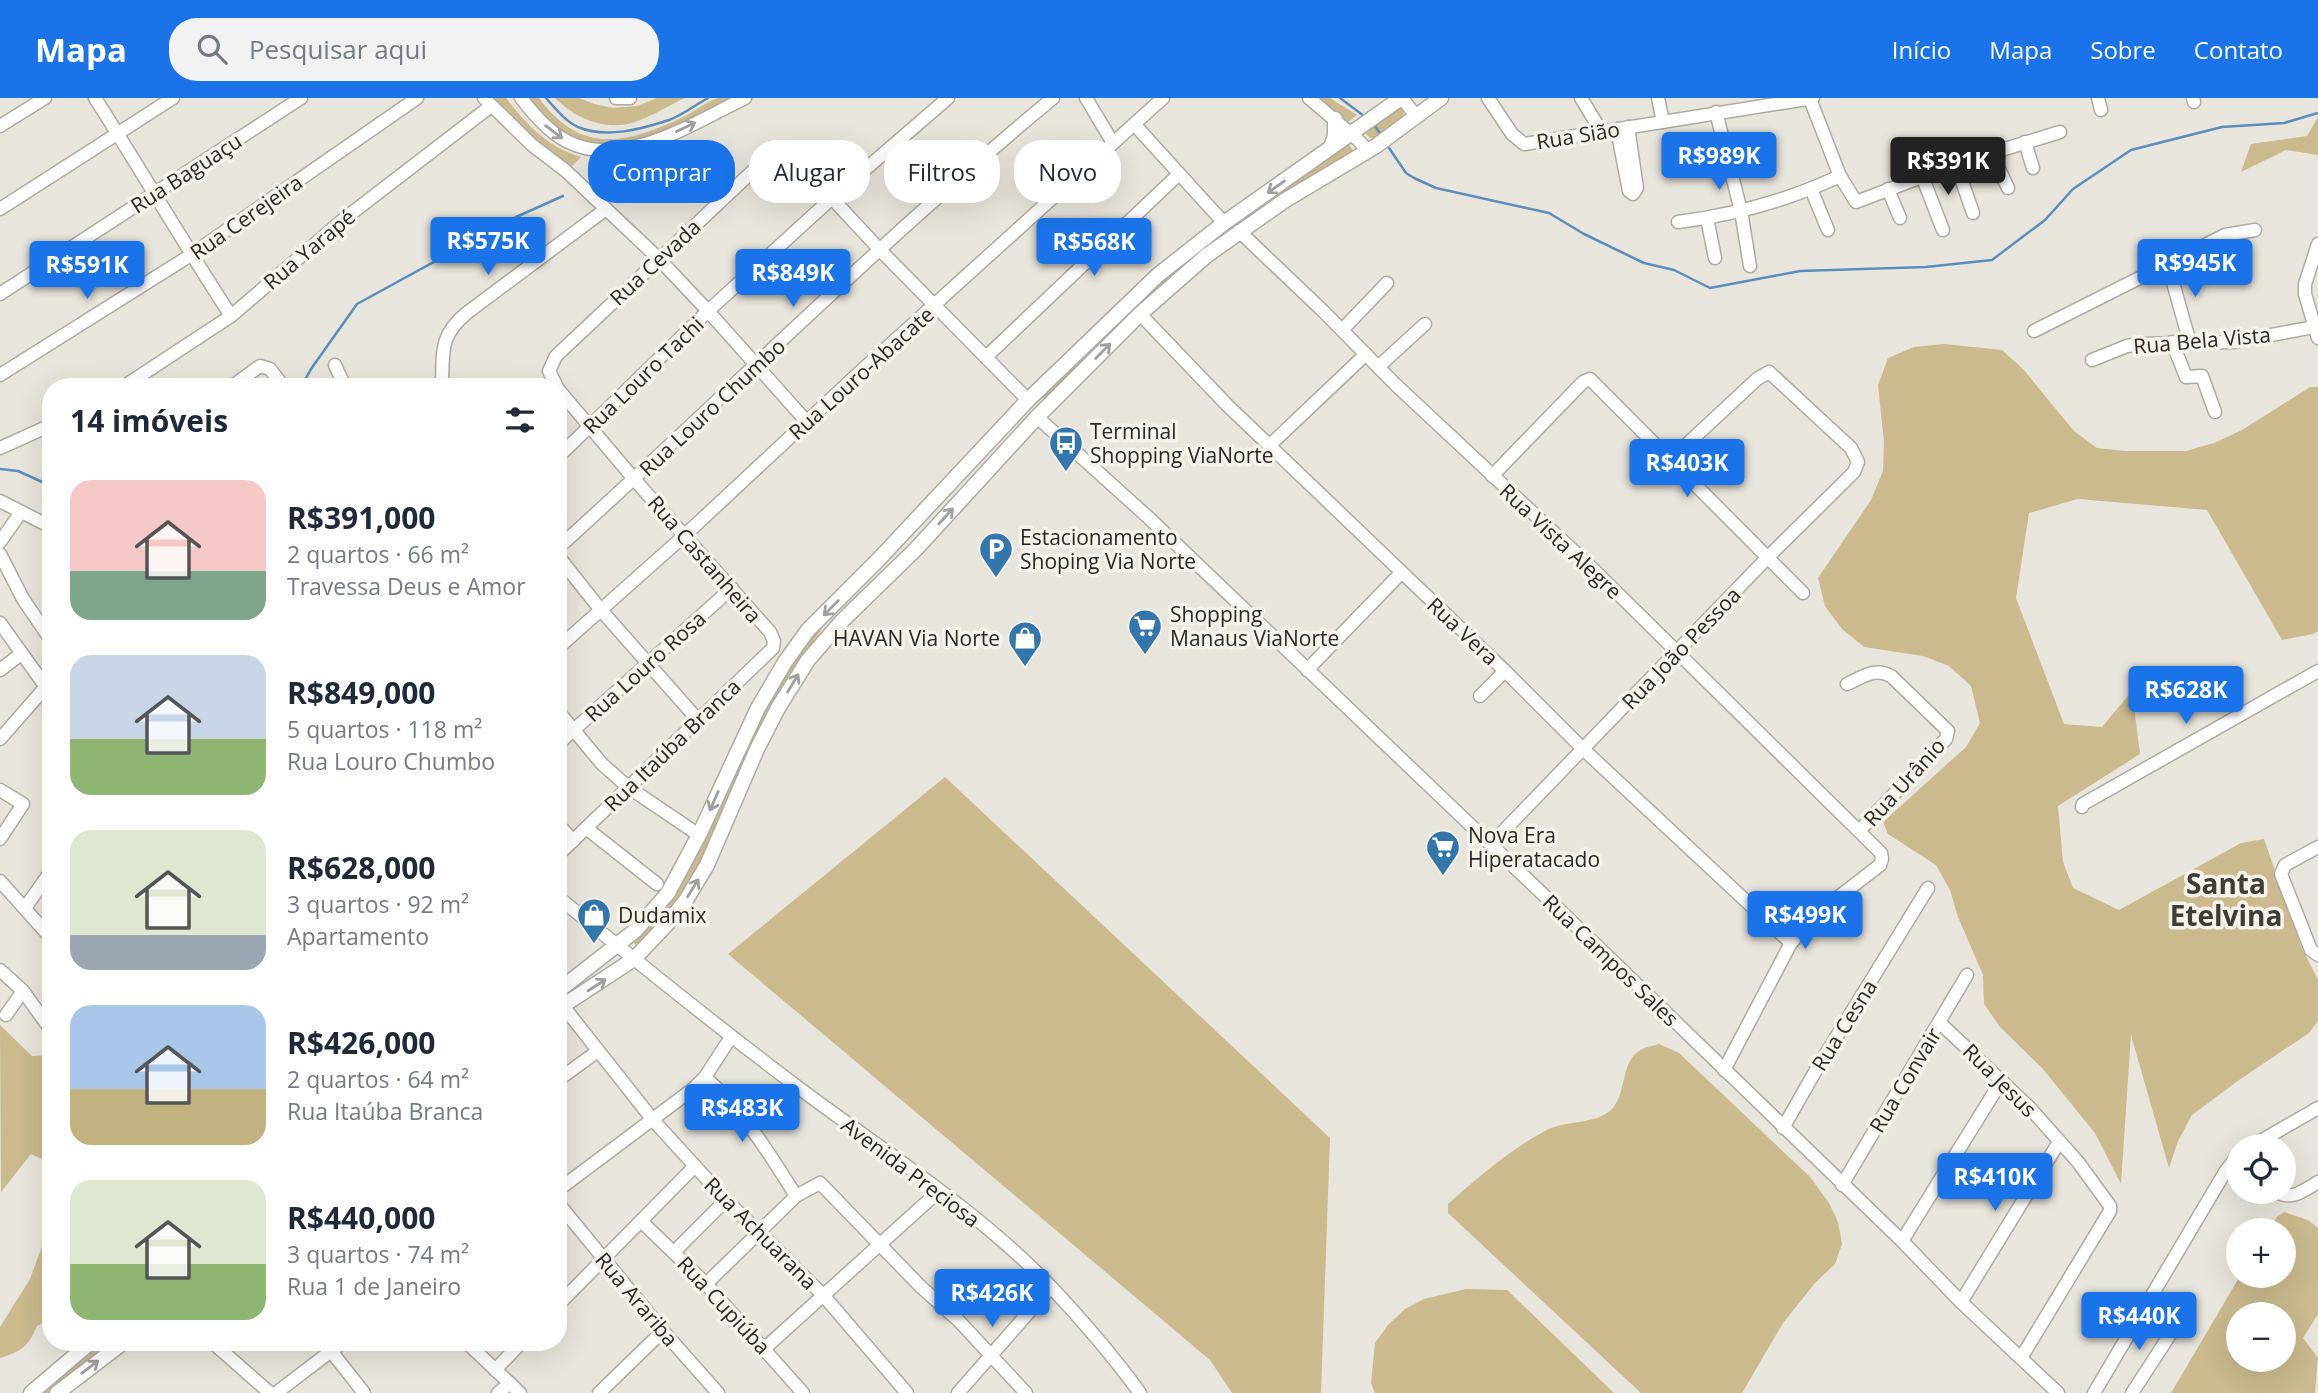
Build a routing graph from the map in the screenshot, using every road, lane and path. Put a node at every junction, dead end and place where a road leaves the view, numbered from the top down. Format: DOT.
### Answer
graph roads {
  1 [pos="45,98"];
  2 [pos="95,98"];
  3 [pos="173,98"];
  4 [pos="301,98"];
  5 [pos="417,98"];
  6 [pos="521,98"];
  7 [pos="616,98"];
  8 [pos="630,98"];
  9 [pos="745,98"];
  10 [pos="948,98"];
  11 [pos="1053,98"];
  12 [pos="1086,98"];
  13 [pos="1163,98"];
  14 [pos="1309,98"];
  15 [pos="1441,98"];
  16 [pos="1488,98"];
  17 [pos="1581,98"];
  18 [pos="1658,98"];
  19 [pos="1812,98"];
  20 [pos="1398,99"];
  21 [pos="488,102"];
  22 [pos="1742,104"];
  23 [pos="1716,113"];
  24 [pos="1335,119"];
  25 [pos="1413,119"];
  26 [pos="1663,122"];
  27 [pos="1134,124"];
  28 [pos="0,126"];
  29 [pos="1354,130"];
  30 [pos="1601,131"];
  31 [pos="2060,132"];
  32 [pos="118,134"];
  33 [pos="1111,140"];
  34 [pos="1116,140"];
  35 [pos="2025,142"];
  36 [pos="1331,147"];
  37 [pos="1372,149"];
  38 [pos="1991,152"];
  39 [pos="1956,164"];
  40 [pos="870,165"];
  41 [pos="2033,168"];
  42 [pos="749,174"];
  43 [pos="1179,174"];
  44 [pos="1839,176"];
  45 [pos="1922,176"];
  46 [pos="2008,188"];
  47 [pos="1811,189"];
  48 [pos="1888,189"];
  49 [pos="155,193"];
  50 [pos="827,203"];
  51 [pos="837,203"];
  52 [pos="1047,203"];
  53 [pos="0,209"];
  54 [pos="606,209"];
  55 [pos="1741,211"];
  56 [pos="1973,213"];
  57 [pos="1707,218"];
  58 [pos="1900,218"];
  59 [pos="1678,222"];
  60 [pos="1224,223"];
  61 [pos="1943,229"];
  62 [pos="1828,230"];
  63 [pos="2255,230"];
  64 [pos="1239,231"];
  65 [pos="2318,244"];
  66 [pos="880,250"];
  67 [pos="191,255"];
  68 [pos="658,258"];
  69 [pos="1715,258"];
  70 [pos="2168,265"];
  71 [pos="1750,266"];
  72 [pos="1387,284"];
  73 [pos="0,294"];
  74 [pos="935,305"];
  75 [pos="708,311"];
  76 [pos="1140,314"];
  77 [pos="231,316"];
  78 [pos="1425,324"];
  79 [pos="1342,330"];
  80 [pos="2034,331"];
  81 [pos="2316,333"];
  82 [pos="2172,342"];
  83 [pos="2190,343"];
  84 [pos="1366,354"];
  85 [pos="556,356"];
  86 [pos="986,357"];
  87 [pos="2092,360"];
  88 [pos="335,365"];
  89 [pos="757,365"];
  90 [pos="1378,367"];
  91 [pos="0,375"];
  92 [pos="138,378"];
  93 [pos="243,378"];
  94 [pos="277,378"];
  95 [pos="341,378"];
  96 [pos="442,378"];
  97 [pos="552,378"];
  98 [pos="567,400"];
  99 [pos="1028,400"];
  100 [pos="2215,412"];
  101 [pos="1037,417"];
  102 [pos="807,422"];
  103 [pos="589,427"];
  104 [pos="42,429"];
  105 [pos="1270,445"];
  106 [pos="567,448"];
  107 [pos="0,449"];
  108 [pos="1671,459"];
  109 [pos="1492,476"];
  110 [pos="634,479"];
  111 [pos="0,501"];
  112 [pos="21,512"];
  113 [pos="42,522"];
  114 [pos="685,535"];
  115 [pos="567,540"];
  116 [pos="0,542"];
  117 [pos="0,554"];
  118 [pos="1768,557"];
  119 [pos="567,567"];
  120 [pos="1401,573"];
  121 [pos="732,588"];
  122 [pos="1803,593"];
  123 [pos="600,609"];
  124 [pos="0,623"];
  125 [pos="42,627"];
  126 [pos="567,640"];
  127 [pos="773,648"];
  128 [pos="1677,652"];
  129 [pos="21,654"];
  130 [pos="787,658"];
  131 [pos="649,663"];
  132 [pos="0,670"];
  133 [pos="1307,670"];
  134 [pos="1505,671"];
  135 [pos="2318,671"];
  136 [pos="42,679"];
  137 [pos="1847,684"];
  138 [pos="42,694"];
  139 [pos="1480,696"];
  140 [pos="698,720"];
  141 [pos="567,722"];
  142 [pos="574,730"];
  143 [pos="567,736"];
  144 [pos="0,739"];
  145 [pos="1583,749"];
  146 [pos="628,787"];
  147 [pos="0,790"];
  148 [pos="2082,807"];
  149 [pos="586,828"];
  150 [pos="1859,831"];
  151 [pos="567,834"];
  152 [pos="699,835"];
  153 [pos="0,839"];
  154 [pos="573,841"];
  155 [pos="1491,844"];
  156 [pos="567,847"];
  157 [pos="2318,847"];
  158 [pos="0,881"];
  159 [pos="42,884"];
  160 [pos="657,884"];
  161 [pos="1928,888"];
  162 [pos="567,904"];
  163 [pos="25,908"];
  164 [pos="42,927"];
  165 [pos="1791,943"];
  166 [pos="618,946"];
  167 [pos="2318,955"];
  168 [pos="634,959"];
  169 [pos="0,970"];
  170 [pos="1968,975"];
  171 [pos="567,984"];
  172 [pos="23,991"];
  173 [pos="567,1004"];
  174 [pos="6,1015"];
  175 [pos="567,1015"];
  176 [pos="42,1017"];
  177 [pos="1939,1022"];
  178 [pos="732,1037"];
  179 [pos="598,1051"];
  180 [pos="1724,1070"];
  181 [pos="567,1073"];
  182 [pos="705,1077"];
  183 [pos="2003,1080"];
  184 [pos="2318,1108"];
  185 [pos="653,1120"];
  186 [pos="1783,1128"];
  187 [pos="2273,1134"];
  188 [pos="2059,1142"];
  189 [pos="695,1166"];
  190 [pos="2226,1171"];
  191 [pos="2318,1182"];
  192 [pos="567,1183"];
  193 [pos="1842,1185"];
  194 [pos="939,1191"];
  195 [pos="2296,1194"];
  196 [pos="796,1196"];
  197 [pos="726,1200"];
  198 [pos="567,1214"];
  199 [pos="641,1221"];
  200 [pos="760,1232"];
  201 [pos="1902,1241"];
  202 [pos="879,1245"];
  203 [pos="674,1252"];
  204 [pos="603,1259"];
  205 [pos="706,1284"];
  206 [pos="1051,1287"];
  207 [pos="823,1295"];
  208 [pos="567,1296"];
  209 [pos="1961,1302"];
  210 [pos="2173,1330"];
  211 [pos="663,1331"];
  212 [pos="765,1348"];
  213 [pos="80,1351"];
  214 [pos="112,1351"];
  215 [pos="224,1351"];
  216 [pos="331,1351"];
  217 [pos="475,1351"];
  218 [pos="513,1351"];
  219 [pos="992,1355"];
  220 [pos="2021,1358"];
  221 [pos="495,1370"];
  222 [pos="510,1383"];
  223 [pos="31,1393"];
  224 [pos="57,1393"];
  225 [pos="270,1393"];
  226 [pos="276,1393"];
  227 [pos="364,1393"];
  228 [pos="498,1393"];
  229 [pos="520,1393"];
  230 [pos="599,1393"];
  231 [pos="718,1393"];
  232 [pos="803,1393"];
  233 [pos="907,1393"];
  234 [pos="958,1393"];
  235 [pos="1026,1393"];
  236 [pos="1140,1393"];
  237 [pos="2058,1393"];
  238 [pos="2094,1393"];
  239 [pos="2132,1393"];
  1 -- 28 [label="street"];
  2 -- 32 [label="street"];
  3 -- 32 [label="street"];
  4 -- 49 [label="street, Rua Baguaçu"];
  5 -- 67 [label="street, Rua Cerejeira"];
  6 -- 9 [label="street, one-way"];
  7 -- 8 [label="street"];
  10 -- 40 [label="street, Rua Louro Tachi"];
  11 -- 66 [label="street, Rua Louro Chumbo"];
  12 -- 33 [label="street"];
  13 -- 27 [label="street, Rua Louro-Abacate"];
  14 -- 24 [label="street"];
  15 -- 25 [label="main road"];
  16 -- 30 [label="street, Rua Sião"];
  17 -- 30 [label="street"];
  18 -- 26 [label="street"];
  19 -- 22 [label="street, Rua Sião"];
  19 -- 44 [label="street"];
  20 -- 25 [label="street"];
  20 -- 29 [label="main road"];
  21 -- 54 [label="street"];
  21 -- 77 [label="street, Rua Yarapé"];
  22 -- 23 [label="street, Rua Sião"];
  23 -- 26 [label="street, Rua Sião"];
  23 -- 55 [label="street"];
  24 -- 29 [label="street"];
  24 -- 36 [label="main road"];
  25 -- 37 [label="main road"];
  26 -- 30 [label="street, Rua Sião"];
  27 -- 34 [label="street, Rua Louro-Abacate"];
  27 -- 43 [label="street"];
  29 -- 36 [label="main road"];
  29 -- 37 [label="street"];
  31 -- 35 [label="street"];
  32 -- 49 [label="street"];
  32 -- 53 [label="street"];
  35 -- 38 [label="street"];
  35 -- 41 [label="street"];
  36 -- 60 [label="main road, one-way"];
  37 -- 64 [label="main road"];
  38 -- 39 [label="street"];
  38 -- 46 [label="street"];
  39 -- 45 [label="street"];
  39 -- 56 [label="street"];
  42 -- 68 [label="street, Rua Cevada"];
  43 -- 60 [label="street"];
  43 -- 86 [label="street"];
  44 -- 47 [label="street"];
  44 -- 48 [label="street"];
  45 -- 48 [label="street"];
  45 -- 61 [label="street"];
  47 -- 55 [label="street"];
  47 -- 62 [label="street"];
  48 -- 58 [label="street"];
  49 -- 67 [label="street"];
  49 -- 73 [label="street, Rua Baguaçu"];
  50 -- 75 [label="street, Rua Louro Tachi"];
  51 -- 66 [label="street"];
  52 -- 74 [label="street, Rua Louro-Abacate"];
  54 -- 68 [label="street"];
  54 -- 96 [label="street"];
  55 -- 57 [label="street"];
  55 -- 71 [label="street"];
  57 -- 59 [label="street"];
  57 -- 69 [label="street"];
  60 -- 99 [label="main road"];
  63 -- 70 [label="street"];
  64 -- 76 [label="main road"];
  64 -- 79 [label="street, Rua Vista Alegre"];
  65 -- 81 [label="street"];
  66 -- 74 [label="street"];
  66 -- 89 [label="street, Rua Louro Chumbo"];
  67 -- 77 [label="street"];
  67 -- 91 [label="street, Rua Cerejeira"];
  68 -- 75 [label="street"];
  68 -- 85 [label="street, Rua Cevada"];
  70 -- 80 [label="street"];
  70 -- 83 [label="street"];
  72 -- 79 [label="street"];
  74 -- 86 [label="street"];
  74 -- 102 [label="street, Rua Louro-Abacate"];
  75 -- 89 [label="street"];
  75 -- 103 [label="street, Rua Louro Tachi"];
  101 -- 76 [label="main road, one-way"];
  76 -- 105 [label="street, Rua Vera"];
  77 -- 92 [label="street, Rua Yarapé"];
  78 -- 90 [label="street"];
  79 -- 84 [label="street, Rua Vista Alegre"];
  81 -- 83 [label="street, Rua Bela Vista"];
  82 -- 83 [label="street, Rua Bela Vista"];
  82 -- 87 [label="street, Rua Bela Vista"];
  82 -- 100 [label="street"];
  84 -- 90 [label="street, Rua Vista Alegre"];
  84 -- 105 [label="street"];
  85 -- 97 [label="street, Rua Castanheira"];
  86 -- 99 [label="street"];
  88 -- 95 [label="street"];
  89 -- 102 [label="street"];
  89 -- 110 [label="street, Rua Louro Chumbo"];
  90 -- 109 [label="street, Rua Vista Alegre"];
  93 -- 94 [label="street"];
  98 -- 103 [label="street, Rua Castanheira"];
  99 -- 130 [label="main road, one-way"];
  101 -- 133 [label="street, Rua Campos Sales"];
  168 -- 101 [label="main road, one-way"];
  102 -- 114 [label="street, Rua Louro-Abacate"];
  103 -- 106 [label="street, Rua Louro Tachi"];
  103 -- 110 [label="street, Rua Castanheira"];
  104 -- 107 [label="street"];
  105 -- 120 [label="street, Rua Vera"];
  108 -- 109 [label="street"];
  108 -- 118 [label="street"];
  108 -- 118 [label="street, Rua João Pessoa"];
  109 -- 128 [label="street, Rua Vista Alegre"];
  110 -- 114 [label="street, Rua Castanheira"];
  110 -- 115 [label="street, Rua Louro Chumbo"];
  111 -- 112 [label="street"];
  112 -- 113 [label="street"];
  112 -- 116 [label="street"];
  114 -- 121 [label="street, Rua Castanheira"];
  114 -- 123 [label="street, Rua Louro-Abacate"];
  117 -- 125 [label="street"];
  118 -- 122 [label="street"];
  118 -- 128 [label="street, Rua João Pessoa"];
  119 -- 123 [label="street"];
  120 -- 133 [label="street"];
  120 -- 134 [label="street, Rua Vera"];
  121 -- 127 [label="street, Rua Castanheira"];
  121 -- 131 [label="street, Rua Louro Rosa"];
  123 -- 126 [label="street, Rua Louro-Abacate"];
  123 -- 131 [label="street"];
  124 -- 129 [label="street"];
  127 -- 130 [label="street"];
  127 -- 140 [label="street, Rua Itaúba Branca"];
  128 -- 145 [label="street, Rua João Pessoa"];
  128 -- 150 [label="street, Rua Vista Alegre"];
  129 -- 132 [label="street"];
  129 -- 136 [label="street"];
  130 -- 152 [label="main road, one-way"];
  131 -- 140 [label="street"];
  131 -- 142 [label="street, Rua Louro Rosa"];
  133 -- 155 [label="street, Rua Campos Sales"];
  134 -- 139 [label="street"];
  134 -- 145 [label="street, Rua Vera"];
  135 -- 148 [label="street"];
  137 -- 150 [label="street, Rua Urânio"];
  138 -- 144 [label="street"];
  140 -- 146 [label="street, Rua Itaúba Branca"];
  141 -- 142 [label="street"];
  142 -- 143 [label="street, Rua Louro Rosa"];
  142 -- 146 [label="street"];
  145 -- 155 [label="street, Rua João Pessoa"];
  145 -- 165 [label="street, Rua Vera"];
  146 -- 149 [label="street, Rua Itaúba Branca"];
  146 -- 152 [label="street"];
  147 -- 153 [label="street"];
  149 -- 154 [label="street, Rua Itaúba Branca"];
  149 -- 160 [label="street"];
  150 -- 165 [label="street, Rua Vista Alegre"];
  151 -- 154 [label="street"];
  152 -- 166 [label="main road"];
  154 -- 156 [label="street, Rua Itaúba Branca"];
  155 -- 180 [label="street, Rua Campos Sales"];
  157 -- 167 [label="street"];
  158 -- 163 [label="street"];
  159 -- 163 [label="street"];
  161 -- 186 [label="street, Rua Cesna"];
  162 -- 166 [label="street, Avenida Preciosa"];
  163 -- 164 [label="street"];
  165 -- 180 [label="street"];
  166 -- 168 [label="street, Avenida Preciosa"];
  166 -- 171 [label="main road"];
  173 -- 168 [label="main road, one-way"];
  168 -- 178 [label="street, Avenida Preciosa"];
  169 -- 172 [label="street"];
  170 -- 177 [label="street, Rua Convair"];
  172 -- 174 [label="street"];
  172 -- 176 [label="street"];
  175 -- 179 [label="street, Rua Achuarana"];
  177 -- 183 [label="street, Rua Jesus"];
  177 -- 193 [label="street, Rua Convair"];
  178 -- 182 [label="street"];
  178 -- 194 [label="street, Avenida Preciosa"];
  179 -- 181 [label="street"];
  179 -- 185 [label="street, Rua Achuarana"];
  180 -- 186 [label="street, Rua Campos Sales"];
  182 -- 185 [label="street"];
  182 -- 196 [label="street"];
  183 -- 188 [label="street, Rua Jesus"];
  183 -- 201 [label="street"];
  184 -- 187 [label="street"];
  185 -- 189 [label="street, Rua Achuarana"];
  185 -- 192 [label="street"];
  186 -- 193 [label="street, Rua Campos Sales"];
  188 -- 209 [label="street"];
  188 -- 220 [label="street, Rua Jesus"];
  189 -- 197 [label="street, Rua Achuarana"];
  189 -- 199 [label="street"];
  190 -- 238 [label="street"];
  191 -- 195 [label="street"];
  193 -- 201 [label="street, Rua Campos Sales"];
  194 -- 202 [label="street"];
  194 -- 206 [label="street, Avenida Preciosa"];
  196 -- 200 [label="street"];
  196 -- 202 [label="street"];
  197 -- 200 [label="street, Rua Achuarana"];
  197 -- 203 [label="street"];
  198 -- 204 [label="street, Rua Arariba"];
  199 -- 203 [label="street, Rua Cupiúba"];
  199 -- 204 [label="street"];
  200 -- 205 [label="street"];
  200 -- 207 [label="street, Rua Achuarana"];
  201 -- 209 [label="street, Rua Campos Sales"];
  202 -- 207 [label="street"];
  202 -- 219 [label="street"];
  203 -- 205 [label="street, Rua Cupiúba"];
  204 -- 208 [label="street"];
  204 -- 211 [label="street, Rua Arariba"];
  205 -- 212 [label="street, Rua Cupiúba"];
  206 -- 219 [label="street"];
  206 -- 236 [label="street, Avenida Preciosa"];
  207 -- 212 [label="street"];
  207 -- 233 [label="street, Rua Achuarana"];
  209 -- 220 [label="street, Rua Campos Sales"];
  210 -- 239 [label="street"];
  211 -- 230 [label="street"];
  211 -- 231 [label="street, Rua Arariba"];
  212 -- 232 [label="street, Rua Cupiúba"];
  213 -- 223 [label="main road"];
  224 -- 214 [label="main road, one-way"];
  215 -- 225 [label="street"];
  216 -- 226 [label="street"];
  216 -- 227 [label="street"];
  217 -- 221 [label="street"];
  218 -- 221 [label="street"];
  219 -- 234 [label="street"];
  219 -- 235 [label="street"];
  220 -- 237 [label="street, Rua Campos Sales"];
  221 -- 222 [label="street"];
  222 -- 228 [label="street"];
  222 -- 229 [label="street"];
}
